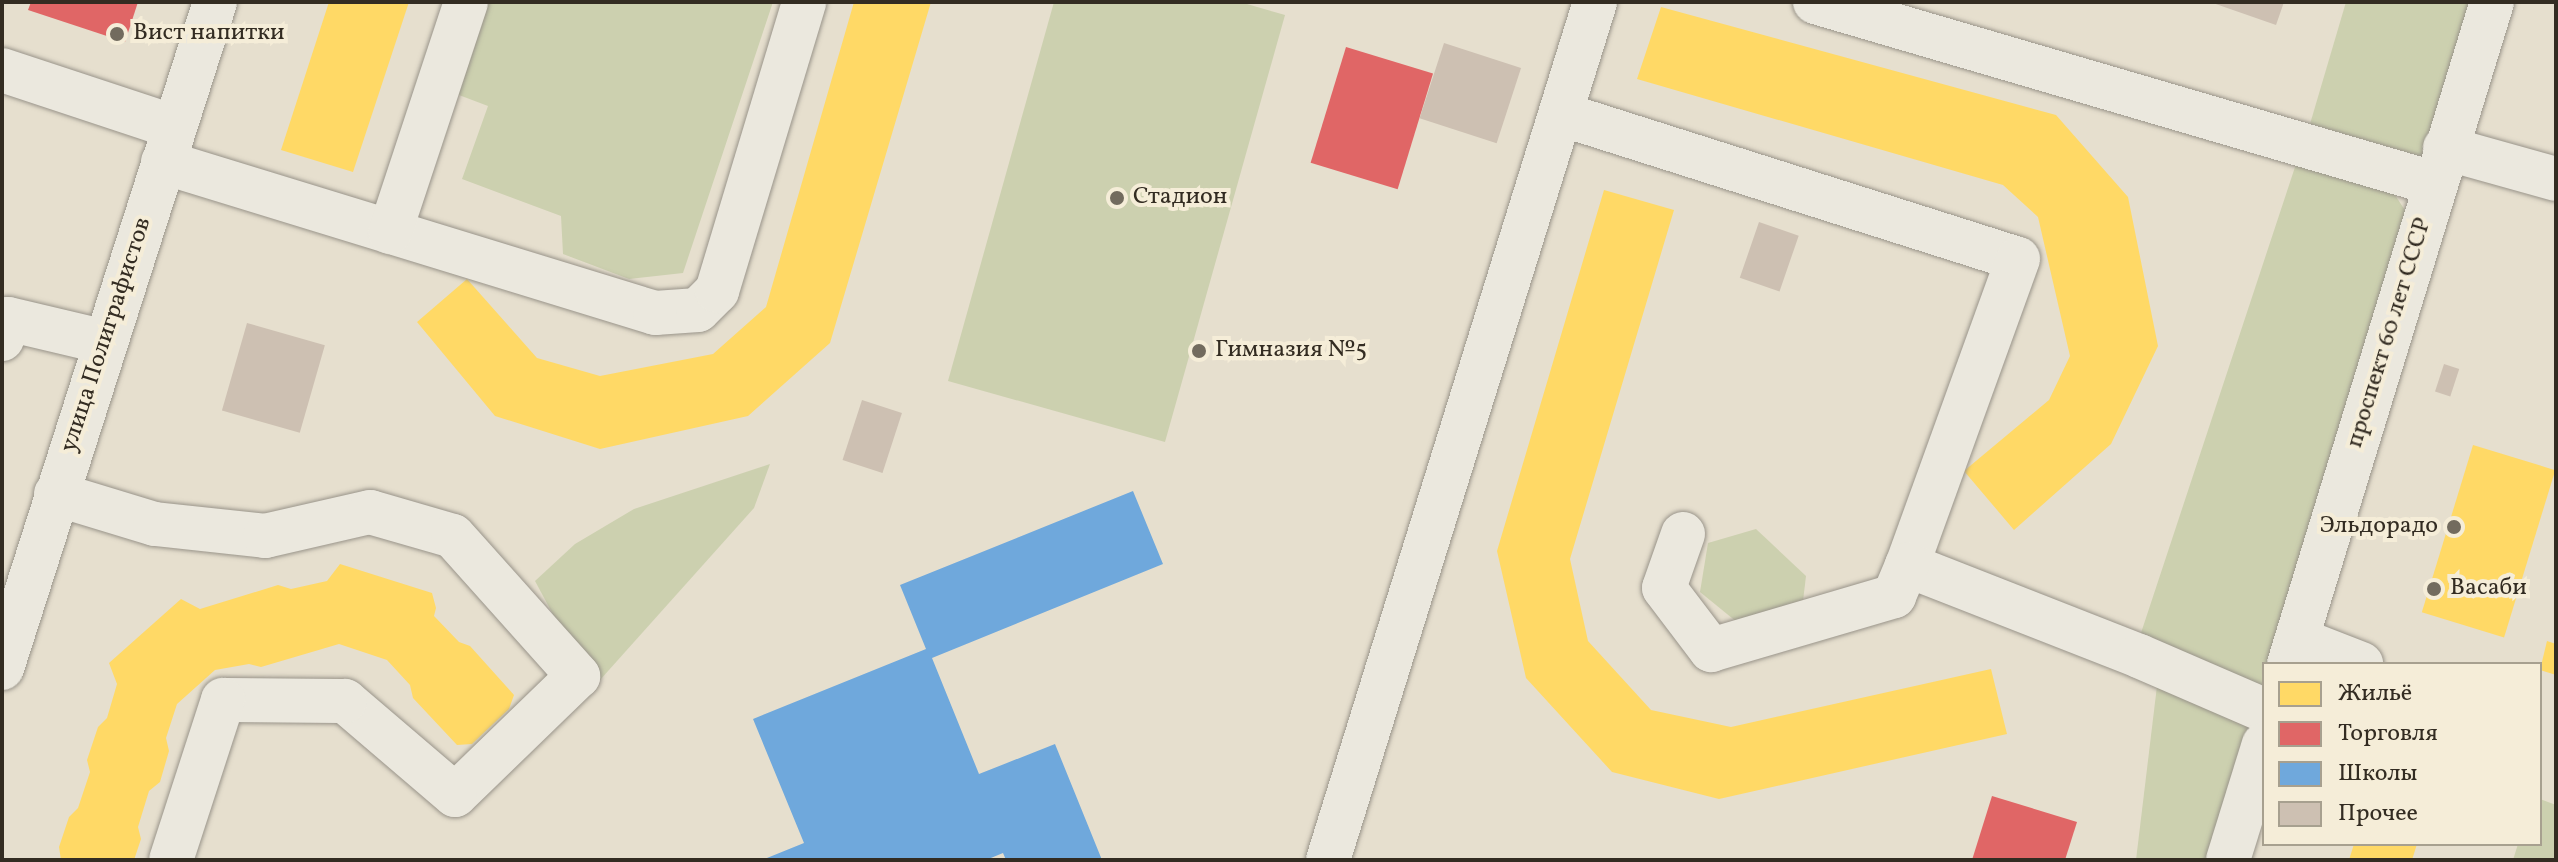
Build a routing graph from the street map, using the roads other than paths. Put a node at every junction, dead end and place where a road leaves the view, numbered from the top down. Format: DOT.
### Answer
graph roads {
  1 [pos="215,2"];
  2 [pos="466,2"];
  3 [pos="804,2"];
  4 [pos="1595,2"];
  5 [pos="1815,2"];
  6 [pos="2492,2"];
  7 [pos="2,70"];
  8 [pos="1561,114"];
  9 [pos="168,144"];
  10 [pos="2440,166"];
  11 [pos="2556,179"];
  12 [pos="390,232"];
  13 [pos="2,339"];
  14 [pos="105,342"];
  15 [pos="56,494"];
  16 [pos="1683,534"];
  17 [pos="1907,565"];
  18 [pos="8,623"];
  19 [pos="2293,652"];
  20 [pos="2350,662"];
  21 [pos="2,668"];
  22 [pos="2262,709"];
  23 [pos="2262,750"];
  24 [pos="171,860"];
  25 [pos="1329,860"];
  26 [pos="2228,860"];
  1 -- 9 [label="street, улица Полиграфистов"];
  2 -- 12 [label="street"];
  3 -- 12 [label="street"];
  4 -- 8 [label="street"];
  5 -- 10 [label="street"];
  6 -- 10 [label="street, проспект 60 лет СССР"];
  7 -- 9 [label="street"];
  8 -- 17 [label="street"];
  8 -- 25 [label="street"];
  9 -- 12 [label="street"];
  9 -- 14 [label="street, улица Полиграфистов"];
  10 -- 11 [label="street"];
  10 -- 19 [label="street, проспект 60 лет СССР"];
  13 -- 14 [label="street"];
  14 -- 15 [label="street, улица Полиграфистов"];
  15 -- 18 [label="street, улица Полиграфистов"];
  15 -- 24 [label="street"];
  16 -- 17 [label="street"];
  17 -- 22 [label="street"];
  18 -- 21 [label="street, улица Полиграфистов"];
  19 -- 20 [label="street"];
  23 -- 26 [label="street"];
}
